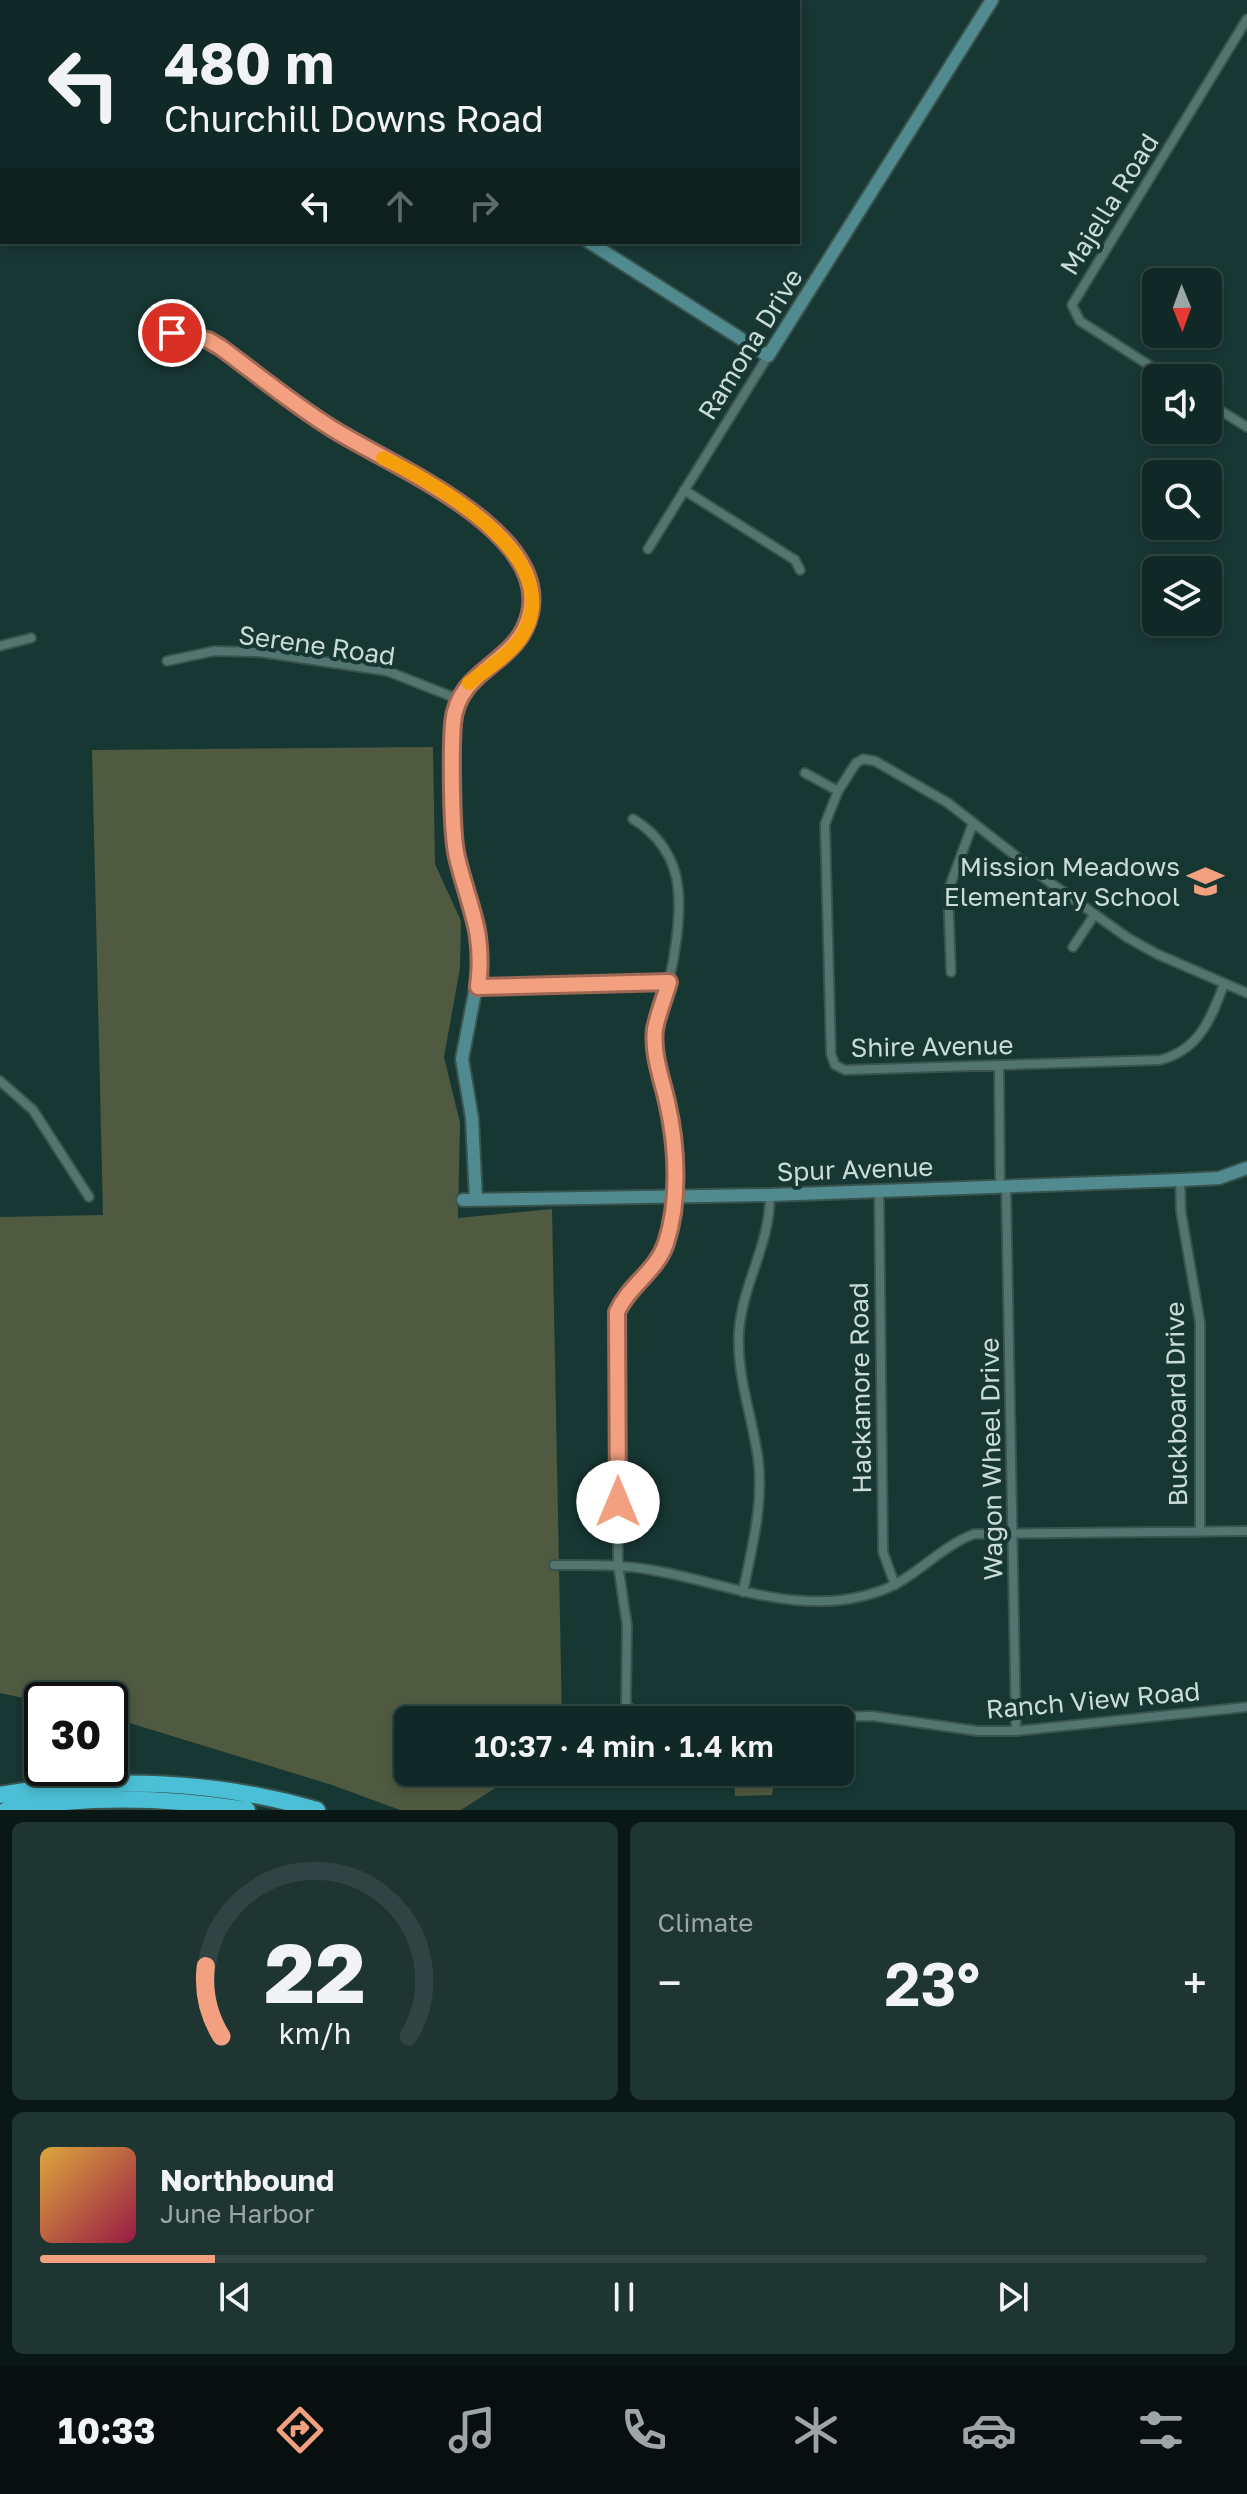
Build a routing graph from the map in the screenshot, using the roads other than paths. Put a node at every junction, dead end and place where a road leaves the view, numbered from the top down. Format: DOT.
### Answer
graph roads {
  1 [pos="992,0"];
  2 [pos="1247,19"];
  3 [pos="592,244"];
  4 [pos="172,333"];
  5 [pos="768,356"];
  6 [pos="1147,364"];
  7 [pos="1222,412"];
  8 [pos="1247,427"];
  9 [pos="684,490"];
  10 [pos="648,549"];
  11 [pos="800,570"];
  12 [pos="31,638"];
  13 [pos="0,646"];
  14 [pos="167,661"];
  15 [pos="458,699"];
  16 [pos="805,773"];
  17 [pos="838,791"];
  18 [pos="633,819"];
  19 [pos="973,823"];
  20 [pos="1095,914"];
  21 [pos="1073,947"];
  22 [pos="951,972"];
  23 [pos="669,982"];
  24 [pos="1224,984"];
  25 [pos="478,987"];
  26 [pos="1247,993"];
  27 [pos="999,1066"];
  28 [pos="0,1081"];
  29 [pos="1247,1168"];
  30 [pos="1180,1180"];
  31 [pos="1003,1186"];
  32 [pos="879,1189"];
  33 [pos="770,1195"];
  34 [pos="675,1196"];
  35 [pos="89,1197"];
  36 [pos="1247,1531"];
  37 [pos="1013,1532"];
  38 [pos="1200,1532"];
  39 [pos="554,1565"];
  40 [pos="618,1565"];
  41 [pos="895,1585"];
  42 [pos="743,1592"];
  43 [pos="628,1706"];
  44 [pos="1247,1707"];
  45 [pos="854,1716"];
  46 [pos="1016,1731"];
  47 [pos="0,1795"];
  48 [pos="6,1810"];
  49 [pos="247,1810"];
  50 [pos="317,1810"];
  1 -- 5 [label="street, Ramona Drive"];
  2 -- 6 [label="street, Majella Road"];
  3 -- 5 [label="street"];
  4 -- 15 [label="street"];
  5 -- 9 [label="street, Ramona Drive"];
  7 -- 8 [label="street"];
  9 -- 10 [label="street, Ramona Drive"];
  9 -- 11 [label="street"];
  12 -- 13 [label="street"];
  14 -- 15 [label="street, Serene Road"];
  15 -- 25 [label="street"];
  16 -- 17 [label="street"];
  17 -- 19 [label="street, Shire Avenue"];
  17 -- 27 [label="street, Shire Avenue"];
  18 -- 23 [label="street"];
  19 -- 20 [label="street"];
  19 -- 22 [label="street"];
  20 -- 21 [label="street"];
  20 -- 24 [label="street"];
  23 -- 25 [label="street"];
  23 -- 34 [label="street"];
  24 -- 26 [label="street"];
  24 -- 27 [label="street, Shire Avenue"];
  25 -- 34 [label="street, Spur Avenue"];
  27 -- 31 [label="street, Wagon Wheel Drive"];
  28 -- 35 [label="street"];
  29 -- 30 [label="street, Spur Avenue"];
  30 -- 31 [label="street, Spur Avenue"];
  30 -- 38 [label="street, Buckboard Drive"];
  31 -- 32 [label="street, Spur Avenue"];
  31 -- 37 [label="street, Wagon Wheel Drive"];
  32 -- 33 [label="street, Spur Avenue"];
  32 -- 41 [label="street, Hackamore Road"];
  33 -- 34 [label="street, Spur Avenue"];
  33 -- 42 [label="street"];
  34 -- 40 [label="street"];
  36 -- 38 [label="street"];
  37 -- 38 [label="street"];
  37 -- 41 [label="street"];
  37 -- 46 [label="street, Wagon Wheel Drive"];
  39 -- 40 [label="street"];
  40 -- 42 [label="street"];
  40 -- 43 [label="street"];
  41 -- 42 [label="street"];
  44 -- 46 [label="street, Ranch View Road"];
  45 -- 46 [label="street, Ranch View Road"];
  47 -- 50 [label="highway"];
  48 -- 49 [label="highway"];
}
